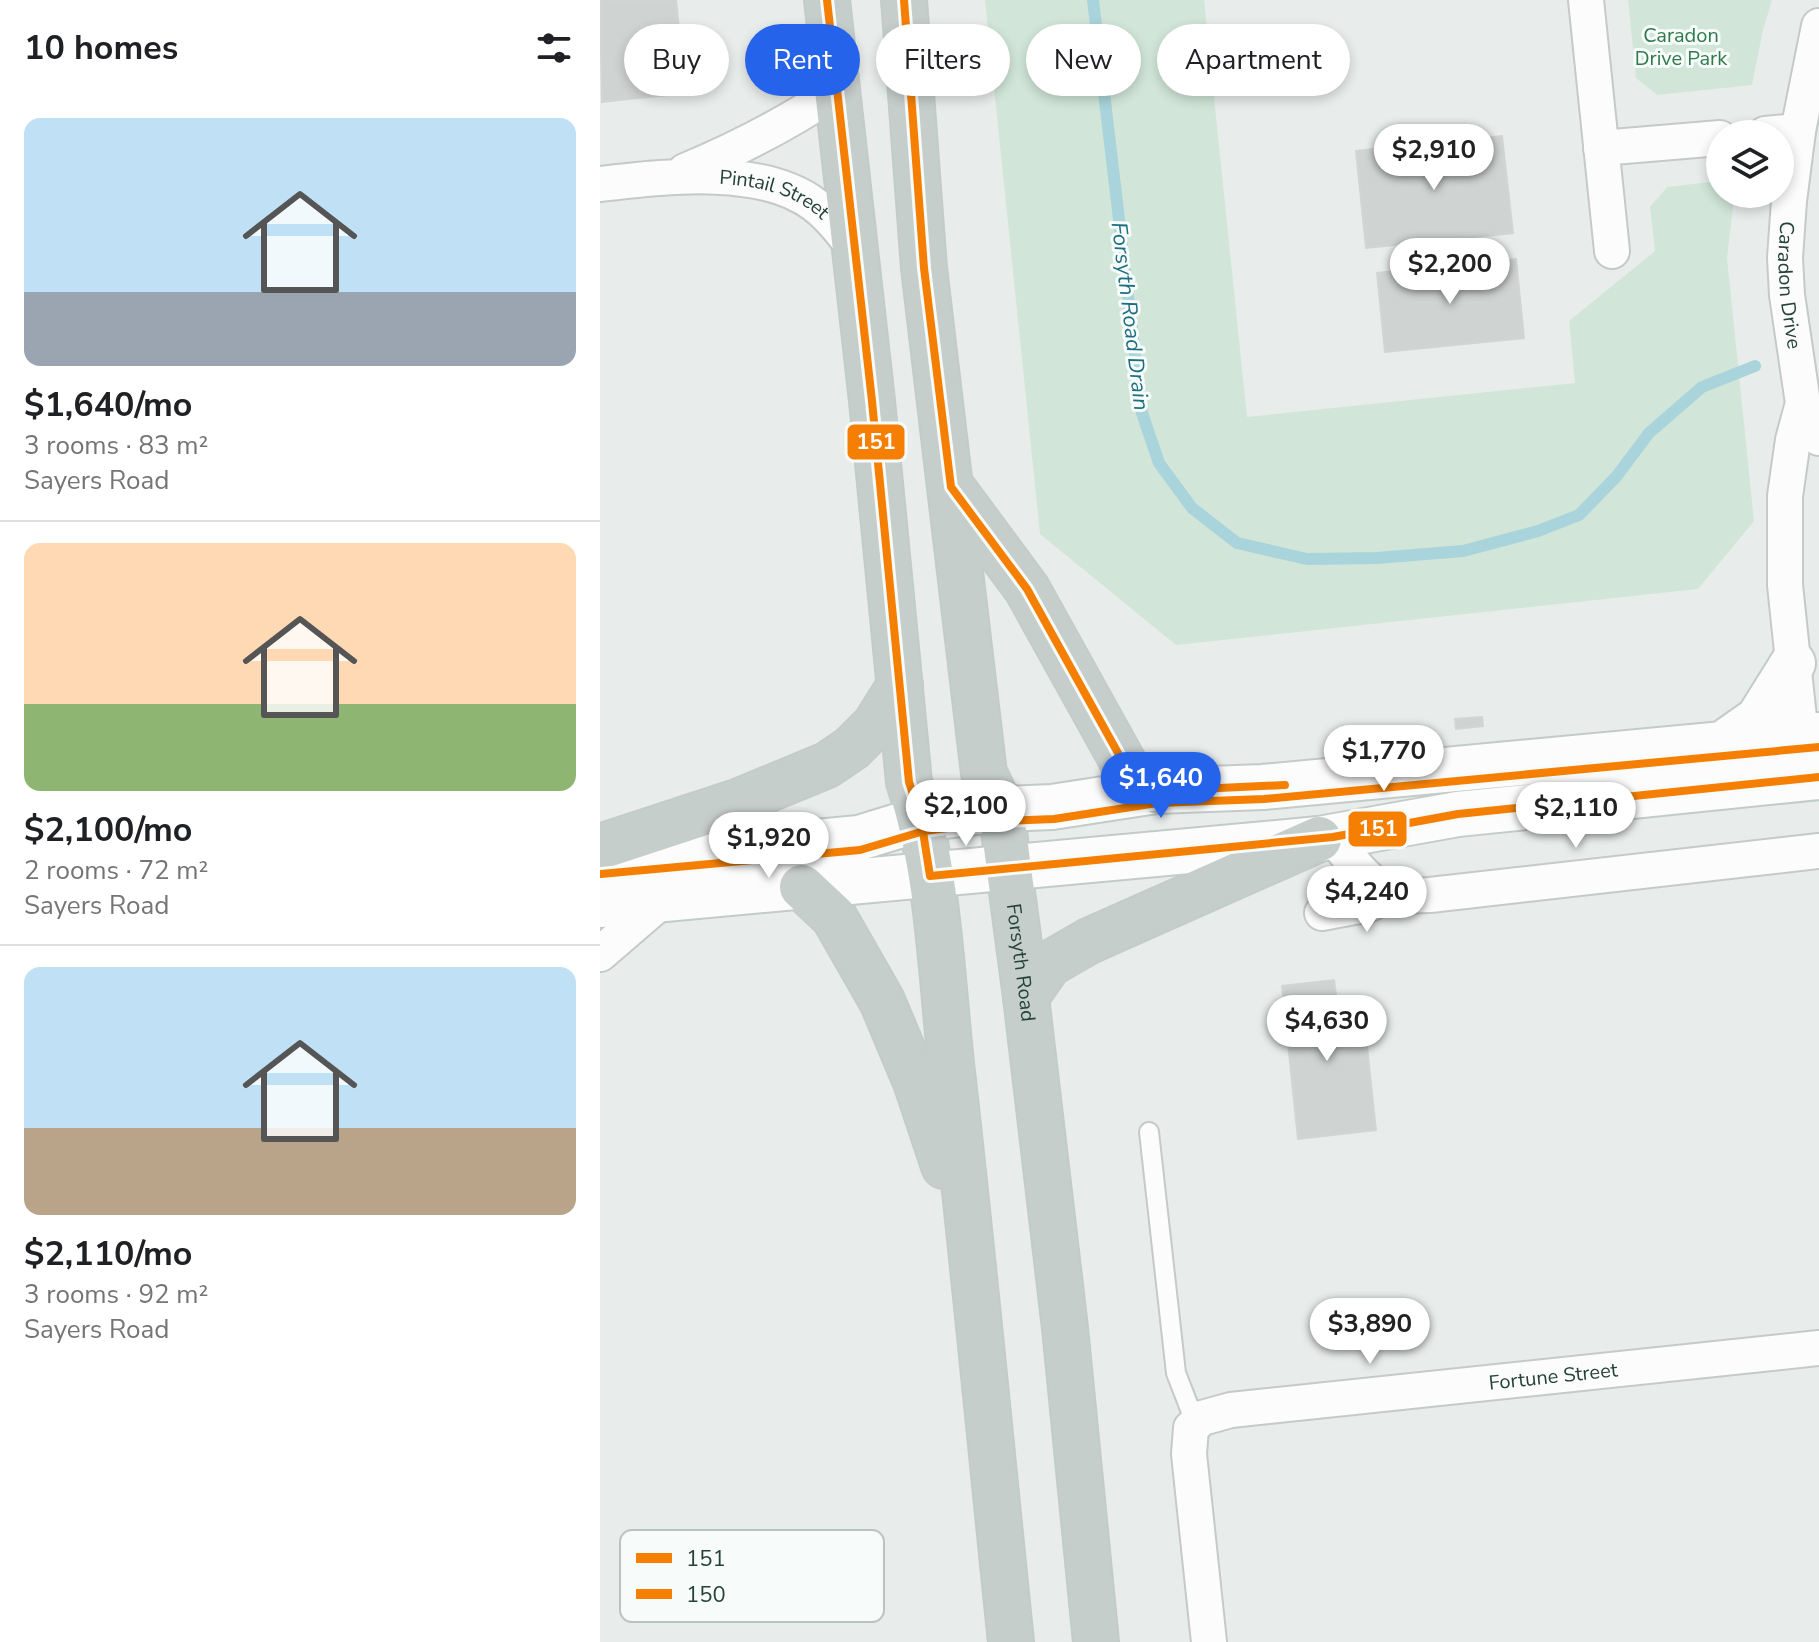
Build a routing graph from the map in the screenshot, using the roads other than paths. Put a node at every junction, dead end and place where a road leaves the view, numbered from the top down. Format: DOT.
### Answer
graph roads {
  1 [pos="904,0"];
  2 [pos="1586,0"];
  3 [pos="823,3"];
  4 [pos="826,24"];
  5 [pos="1819,26"];
  6 [pos="829,96"];
  7 [pos="837,96"];
  8 [pos="1786,120"];
  9 [pos="1706,139"];
  10 [pos="1601,148"];
  11 [pos="673,176"];
  12 [pos="600,184"];
  13 [pos="1789,208"];
  14 [pos="856,251"];
  15 [pos="1612,251"];
  16 [pos="1803,403"];
  17 [pos="1819,438"];
  18 [pos="951,487"];
  19 [pos="1801,649"];
  20 [pos="900,685"];
  21 [pos="1721,745"];
  22 [pos="1814,756"];
  23 [pos="1156,791"];
  24 [pos="1001,809"];
  25 [pos="921,819"];
  26 [pos="1326,838"];
  27 [pos="600,847"];
  28 [pos="1819,851"];
  29 [pos="600,862"];
  30 [pos="1009,869"];
  31 [pos="930,876"];
  32 [pos="802,887"];
  33 [pos="1391,893"];
  34 [pos="665,898"];
  35 [pos="600,905"];
  36 [pos="1322,913"];
  37 [pos="600,954"];
  38 [pos="1026,997"];
  39 [pos="1149,1132"];
  40 [pos="971,1248"];
  41 [pos="1819,1348"];
  42 [pos="1195,1422"];
  43 [pos="1011,1642"];
  44 [pos="1096,1642"];
  45 [pos="1209,1642"];
  1 -- 18 [label="highway, Forsyth Road"];
  2 -- 10 [label="street"];
  3 -- 4 [label="highway"];
  5 -- 8 [label="street, Caradon Drive"];
  6 -- 11 [label="street, Pintail Street"];
  7 -- 14 [label="highway"];
  9 -- 10 [label="street"];
  10 -- 15 [label="street"];
  11 -- 12 [label="street, Pintail Street"];
  11 -- 14 [label="street, Pintail Street"];
  13 -- 16 [label="street, Caradon Drive"];
  14 -- 20 [label="highway"];
  16 -- 17 [label="street, Caradon Drive"];
  16 -- 19 [label="street, Caradon Drive"];
  18 -- 23 [label="highway"];
  18 -- 24 [label="highway, Forsyth Road"];
  19 -- 21 [label="main road"];
  19 -- 22 [label="street, Caradon Drive"];
  20 -- 25 [label="highway"];
  20 -- 27 [label="highway"];
  21 -- 22 [label="main road"];
  21 -- 23 [label="main road"];
  22 -- 26 [label="main road"];
  23 -- 24 [label="main road"];
  24 -- 25 [label="main road"];
  24 -- 30 [label="highway, Forsyth Road"];
  25 -- 29 [label="main road"];
  25 -- 31 [label="highway"];
  26 -- 30 [label="main road"];
  26 -- 33 [label="street"];
  26 -- 38 [label="highway"];
  28 -- 33 [label="street"];
  30 -- 31 [label="main road"];
  30 -- 38 [label="highway, Forsyth Road"];
  31 -- 32 [label="main road"];
  31 -- 40 [label="highway"];
  32 -- 34 [label="main road"];
  32 -- 40 [label="highway"];
  33 -- 36 [label="street"];
  34 -- 35 [label="main road"];
  34 -- 37 [label="street"];
  38 -- 44 [label="highway, Forsyth Road"];
  39 -- 42 [label="lane"];
  40 -- 43 [label="highway"];
  41 -- 42 [label="street, Fortune Street"];
  42 -- 45 [label="street"];
}
